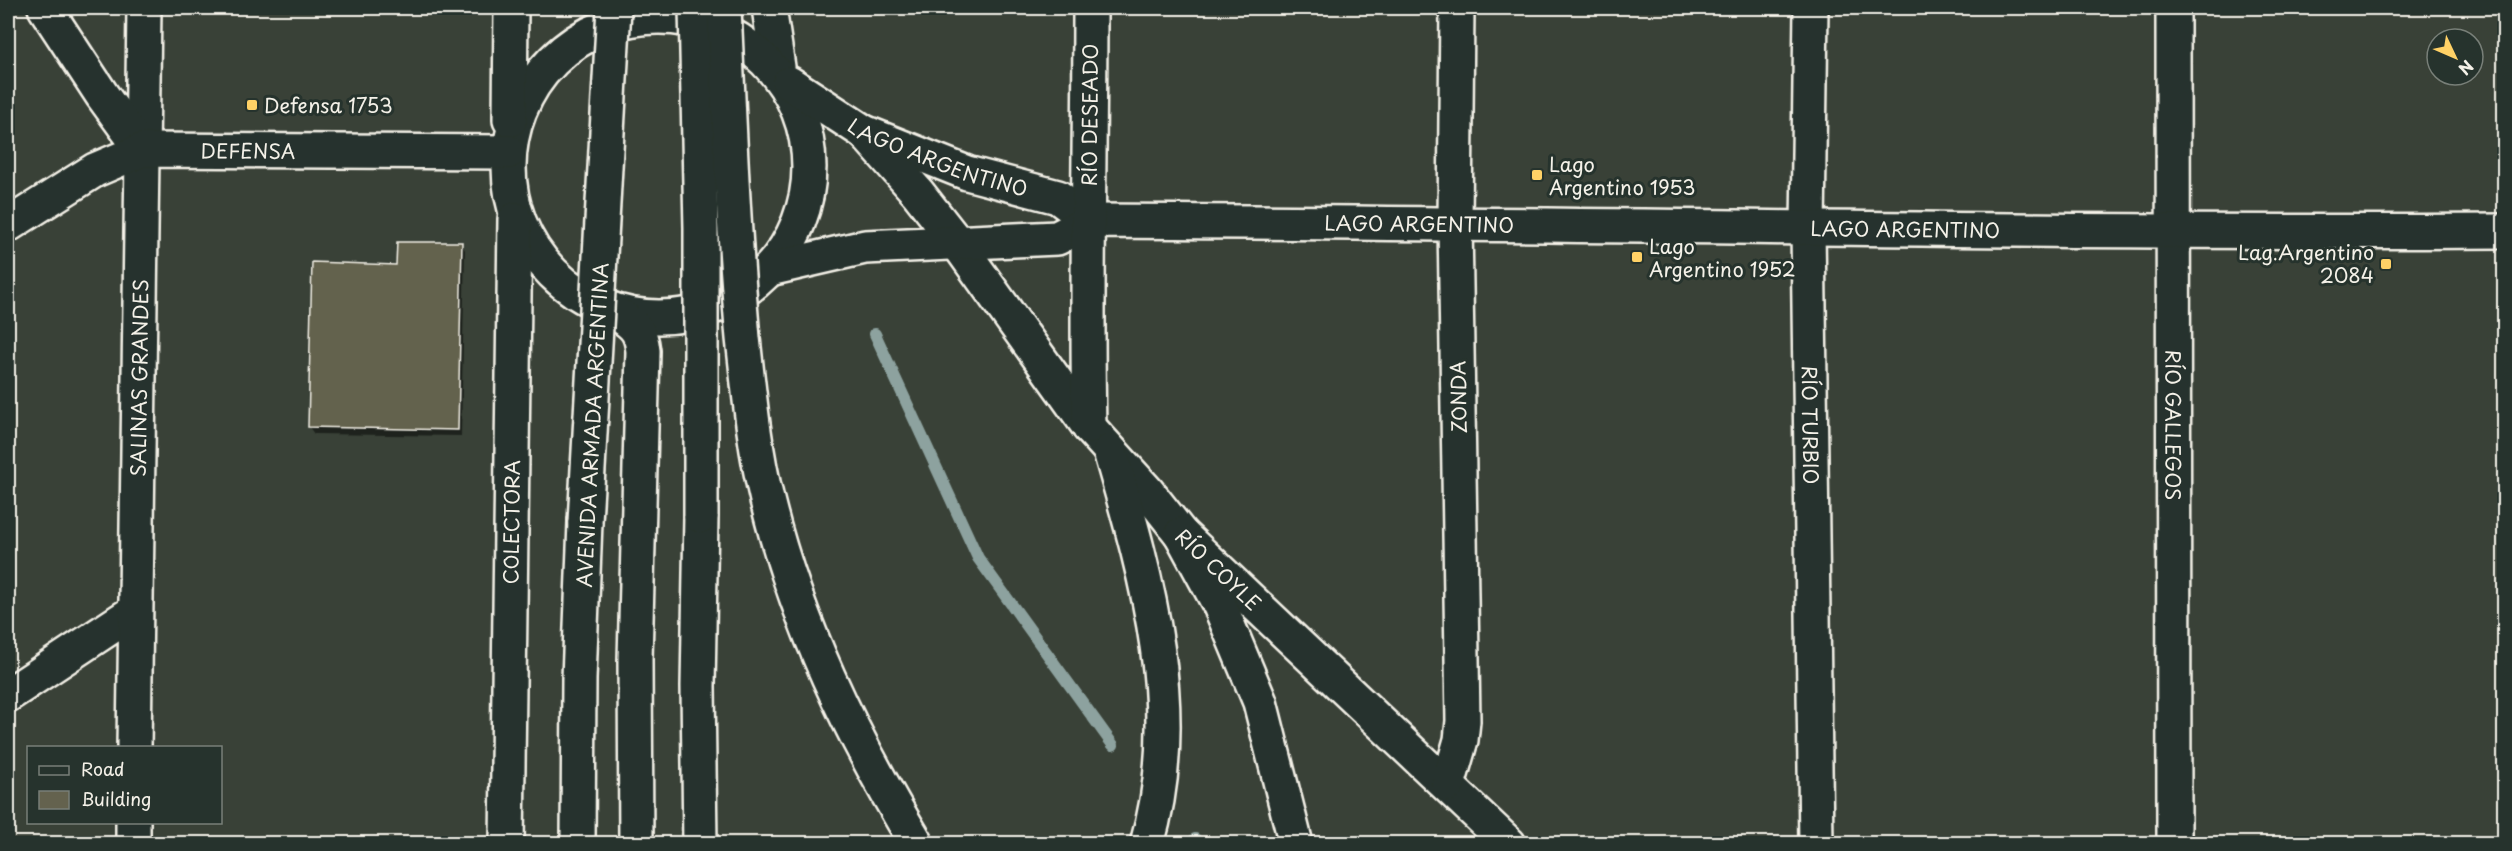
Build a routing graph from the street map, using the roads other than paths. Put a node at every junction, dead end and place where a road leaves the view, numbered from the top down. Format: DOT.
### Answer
graph roads {
  1 [pos="45,8"];
  2 [pos="144,8"];
  3 [pos="511,8"];
  4 [pos="614,8"];
  5 [pos="696,8"];
  6 [pos="724,8"];
  7 [pos="769,8"];
  8 [pos="1090,8"];
  9 [pos="1457,8"];
  10 [pos="1811,8"];
  11 [pos="2173,8"];
  12 [pos="784,75"];
  13 [pos="864,132"];
  14 [pos="142,150"];
  15 [pos="509,152"];
  16 [pos="515,199"];
  17 [pos="1090,221"];
  18 [pos="1455,223"];
  19 [pos="8,225"];
  20 [pos="1808,228"];
  21 [pos="2505,231"];
  22 [pos="2172,233"];
  23 [pos="958,244"];
  24 [pos="774,268"];
  25 [pos="621,316"];
  26 [pos="1089,427"];
  27 [pos="1110,451"];
  28 [pos="1181,534"];
  29 [pos="135,611"];
  30 [pos="8,695"];
  31 [pos="134,746"];
  32 [pos="1448,785"];
  33 [pos="133,824"];
  34 [pos="133,843"];
  35 [pos="507,843"];
  36 [pos="578,843"];
  37 [pos="636,843"];
  38 [pos="700,843"];
  39 [pos="917,843"];
  40 [pos="1147,843"];
  41 [pos="1296,843"];
  42 [pos="1509,843"];
  43 [pos="1816,843"];
  44 [pos="2174,843"];
  1 -- 14 [label="main road"];
  2 -- 14 [label="main road, SALINAS GRANDES"];
  3 -- 15 [label="main road"];
  4 -- 36 [label="main road, AVENIDA ARMADA ARGENTINA, bridge"];
  5 -- 38 [label="main road, bridge"];
  6 -- 39 [label="main road, bridge"];
  7 -- 12 [label="main road"];
  8 -- 17 [label="main road, RÍO DESEADO"];
  9 -- 18 [label="main road, ZONDA"];
  10 -- 20 [label="main road, RÍO TURBIO"];
  11 -- 22 [label="main road, RÍO GALLEGOS"];
  12 -- 13 [label="main road, LAGO ARGENTINO"];
  12 -- 15 [label="main road, LAGO ARGENTINO"];
  12 -- 24 [label="main road, LAGO ARGENTINO"];
  13 -- 17 [label="main road, LAGO ARGENTINO"];
  13 -- 23 [label="main road, RÍO COYLE"];
  14 -- 15 [label="main road, DEFENSA"];
  14 -- 19 [label="main road, DEFENSA"];
  14 -- 29 [label="main road, SALINAS GRANDES"];
  15 -- 16 [label="main road, LAGO ARGENTINO"];
  16 -- 25 [label="main road, LAGO ARGENTINO"];
  16 -- 35 [label="main road, COLECTORA"];
  17 -- 18 [label="main road, LAGO ARGENTINO"];
  17 -- 23 [label="main road, LAGO ARGENTINO"];
  17 -- 26 [label="main road"];
  18 -- 20 [label="main road, LAGO ARGENTINO"];
  18 -- 32 [label="main road, ZONDA"];
  20 -- 22 [label="main road, LAGO ARGENTINO"];
  20 -- 43 [label="main road, RÍO TURBIO"];
  21 -- 22 [label="main road, LAGO ARGENTINO"];
  22 -- 44 [label="main road, RÍO GALLEGOS"];
  23 -- 24 [label="main road, LAGO ARGENTINO"];
  23 -- 26 [label="main road, RÍO COYLE"];
  24 -- 25 [label="main road, LAGO ARGENTINO"];
  25 -- 37 [label="main road"];
  26 -- 27 [label="main road, RÍO COYLE"];
  27 -- 28 [label="main road, RÍO COYLE"];
  27 -- 40 [label="main road"];
  28 -- 32 [label="main road, RÍO COYLE"];
  28 -- 41 [label="main road"];
  29 -- 30 [label="main road"];
  29 -- 31 [label="main road, SALINAS GRANDES"];
  32 -- 42 [label="main road, RÍO COYLE"];
  33 -- 34 [label="main road"];
}
